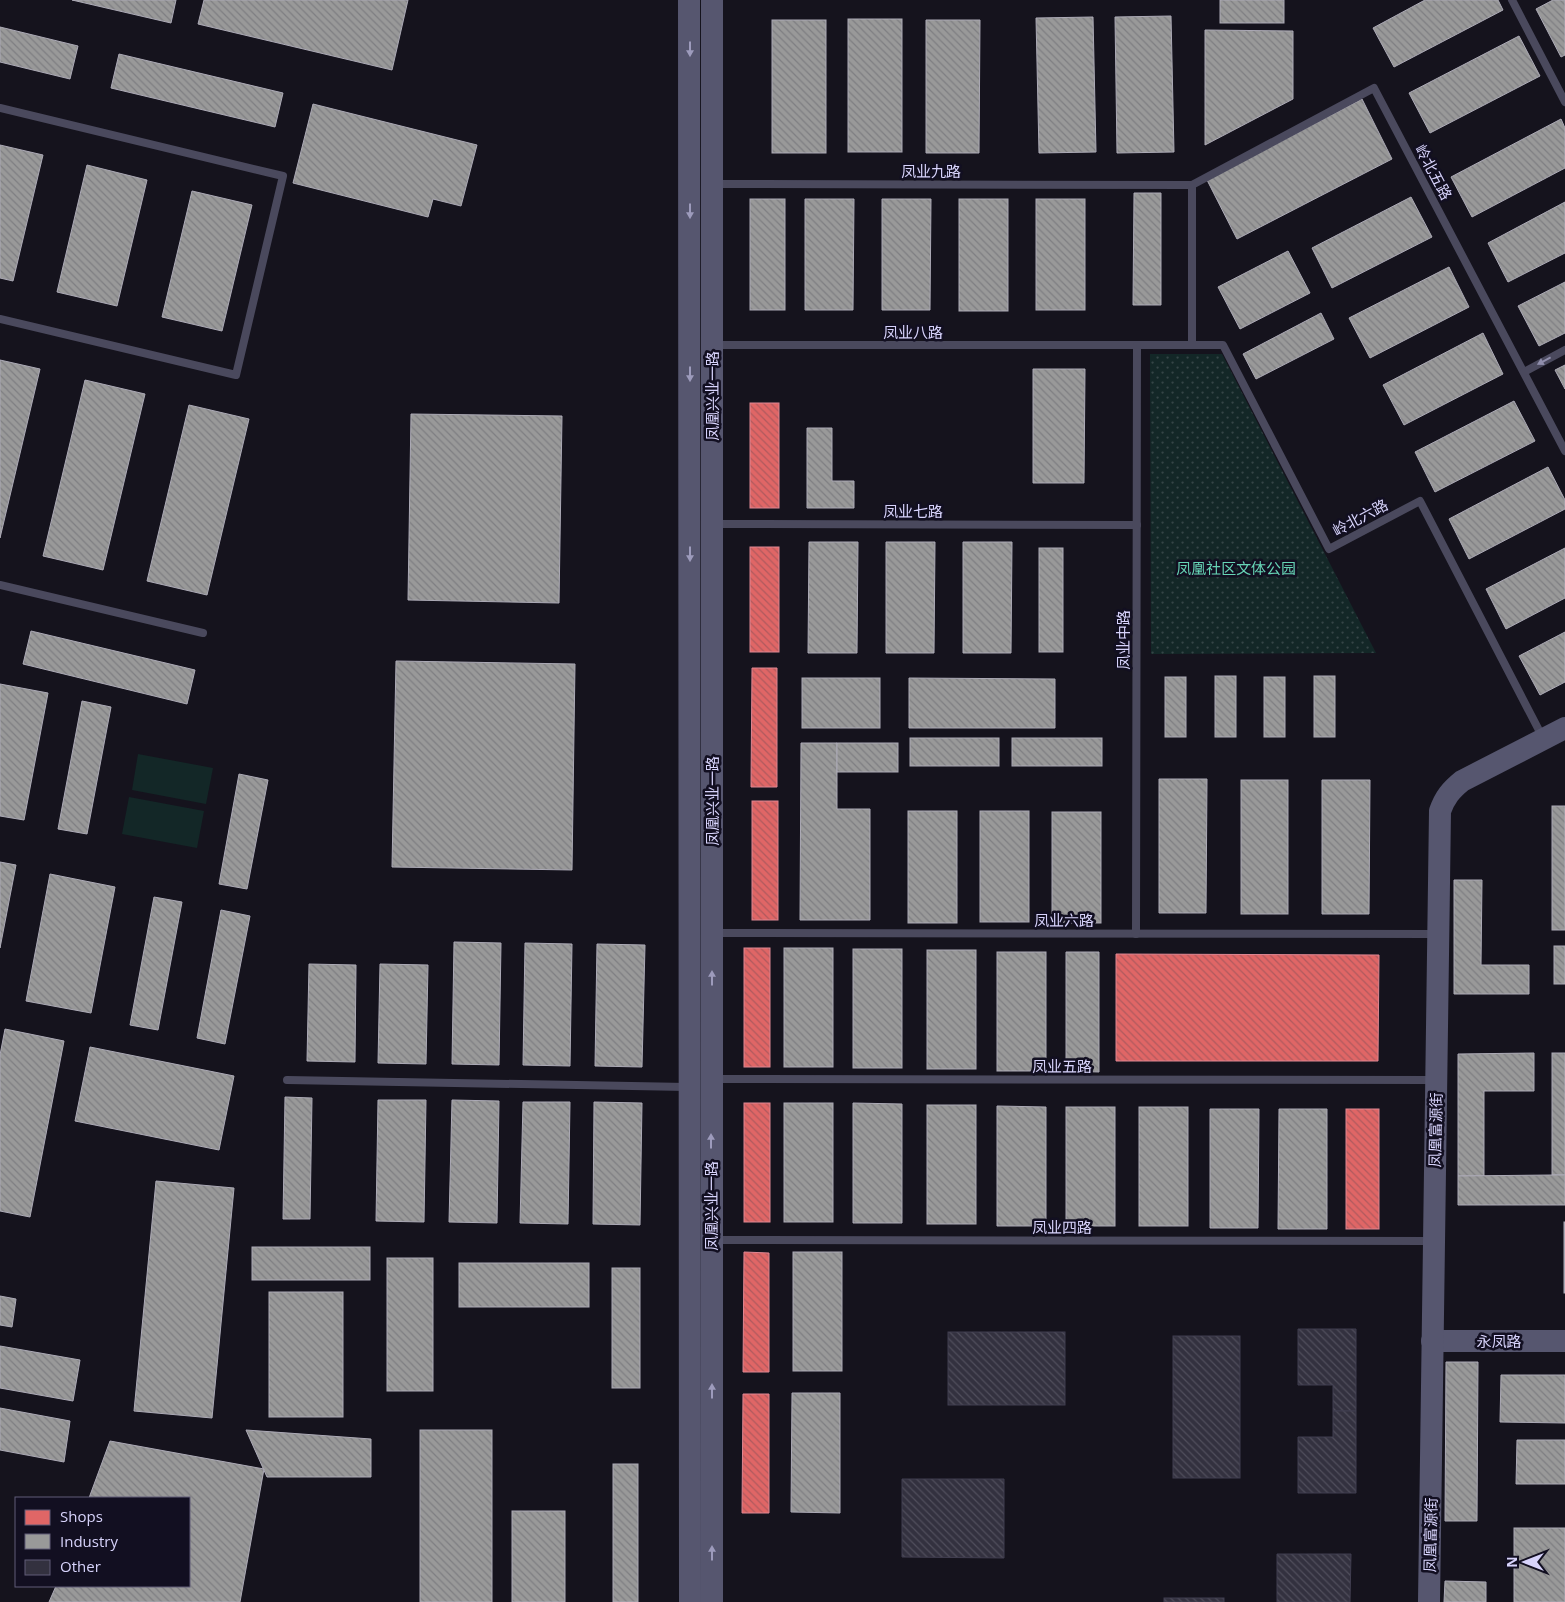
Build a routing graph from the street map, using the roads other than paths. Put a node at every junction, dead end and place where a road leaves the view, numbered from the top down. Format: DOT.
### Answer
graph roads {
  1 [pos="690,0"];
  2 [pos="712,0"];
  3 [pos="1512,0"];
  4 [pos="1565,102"];
  5 [pos="0,108"];
  6 [pos="701,184"];
  7 [pos="1192,185"];
  8 [pos="0,319"];
  9 [pos="701,345"];
  10 [pos="1192,345"];
  11 [pos="1137,346"];
  12 [pos="1565,350"];
  13 [pos="1524,372"];
  14 [pos="1565,451"];
  15 [pos="701,524"];
  16 [pos="1137,525"];
  17 [pos="0,585"];
  18 [pos="203,633"];
  19 [pos="1565,728"];
  20 [pos="1544,739"];
  21 [pos="701,933"];
  22 [pos="1136,934"];
  23 [pos="1437,934"];
  24 [pos="287,1080"];
  25 [pos="1436,1080"];
  26 [pos="700,1083"];
  27 [pos="701,1240"];
  28 [pos="1434,1241"];
  29 [pos="1432,1341"];
  30 [pos="1565,1341"];
  31 [pos="690,1602"];
  32 [pos="712,1602"];
  33 [pos="1429,1602"];
  1 -- 6 [label="street, 凤凰兴业一路, one-way"];
  2 -- 6 [label="street, 凤凰兴业一路"];
  3 -- 4 [label="lane"];
  5 -- 8 [label="lane"];
  6 -- 7 [label="lane, 凤业九路"];
  6 -- 9 [label="street, 凤凰兴业一路"];
  7 -- 10 [label="lane"];
  7 -- 13 [label="lane, 岭北五路"];
  9 -- 11 [label="lane, 凤业八路"];
  9 -- 15 [label="street, 凤凰兴业一路"];
  10 -- 11 [label="lane, 岭北六路"];
  10 -- 20 [label="lane, 岭北六路"];
  11 -- 16 [label="lane, 凤业中路"];
  12 -- 13 [label="lane, one-way"];
  13 -- 14 [label="lane, 岭北五路"];
  15 -- 16 [label="lane, 凤业七路"];
  15 -- 21 [label="street, 凤凰兴业一路"];
  16 -- 22 [label="lane, 凤业中路"];
  17 -- 18 [label="lane"];
  19 -- 20 [label="street, 凤凰富源街"];
  20 -- 23 [label="street, 凤凰富源街"];
  21 -- 22 [label="lane, 凤业六路"];
  21 -- 26 [label="street, 凤凰兴业一路"];
  22 -- 23 [label="lane, 凤业六路"];
  23 -- 25 [label="street, 凤凰富源街"];
  24 -- 26 [label="lane, 凤业五路"];
  25 -- 26 [label="lane, 凤业五路"];
  25 -- 28 [label="street, 凤凰富源街"];
  26 -- 27 [label="street, 凤凰兴业一路"];
  27 -- 28 [label="lane, 凤业四路"];
  27 -- 31 [label="street, 凤凰兴业一路"];
  32 -- 27 [label="street, 凤凰兴业一路, one-way"];
  28 -- 29 [label="street, 凤凰富源街"];
  29 -- 30 [label="street, 永凤路"];
  29 -- 33 [label="street, 凤凰富源街"];
}
